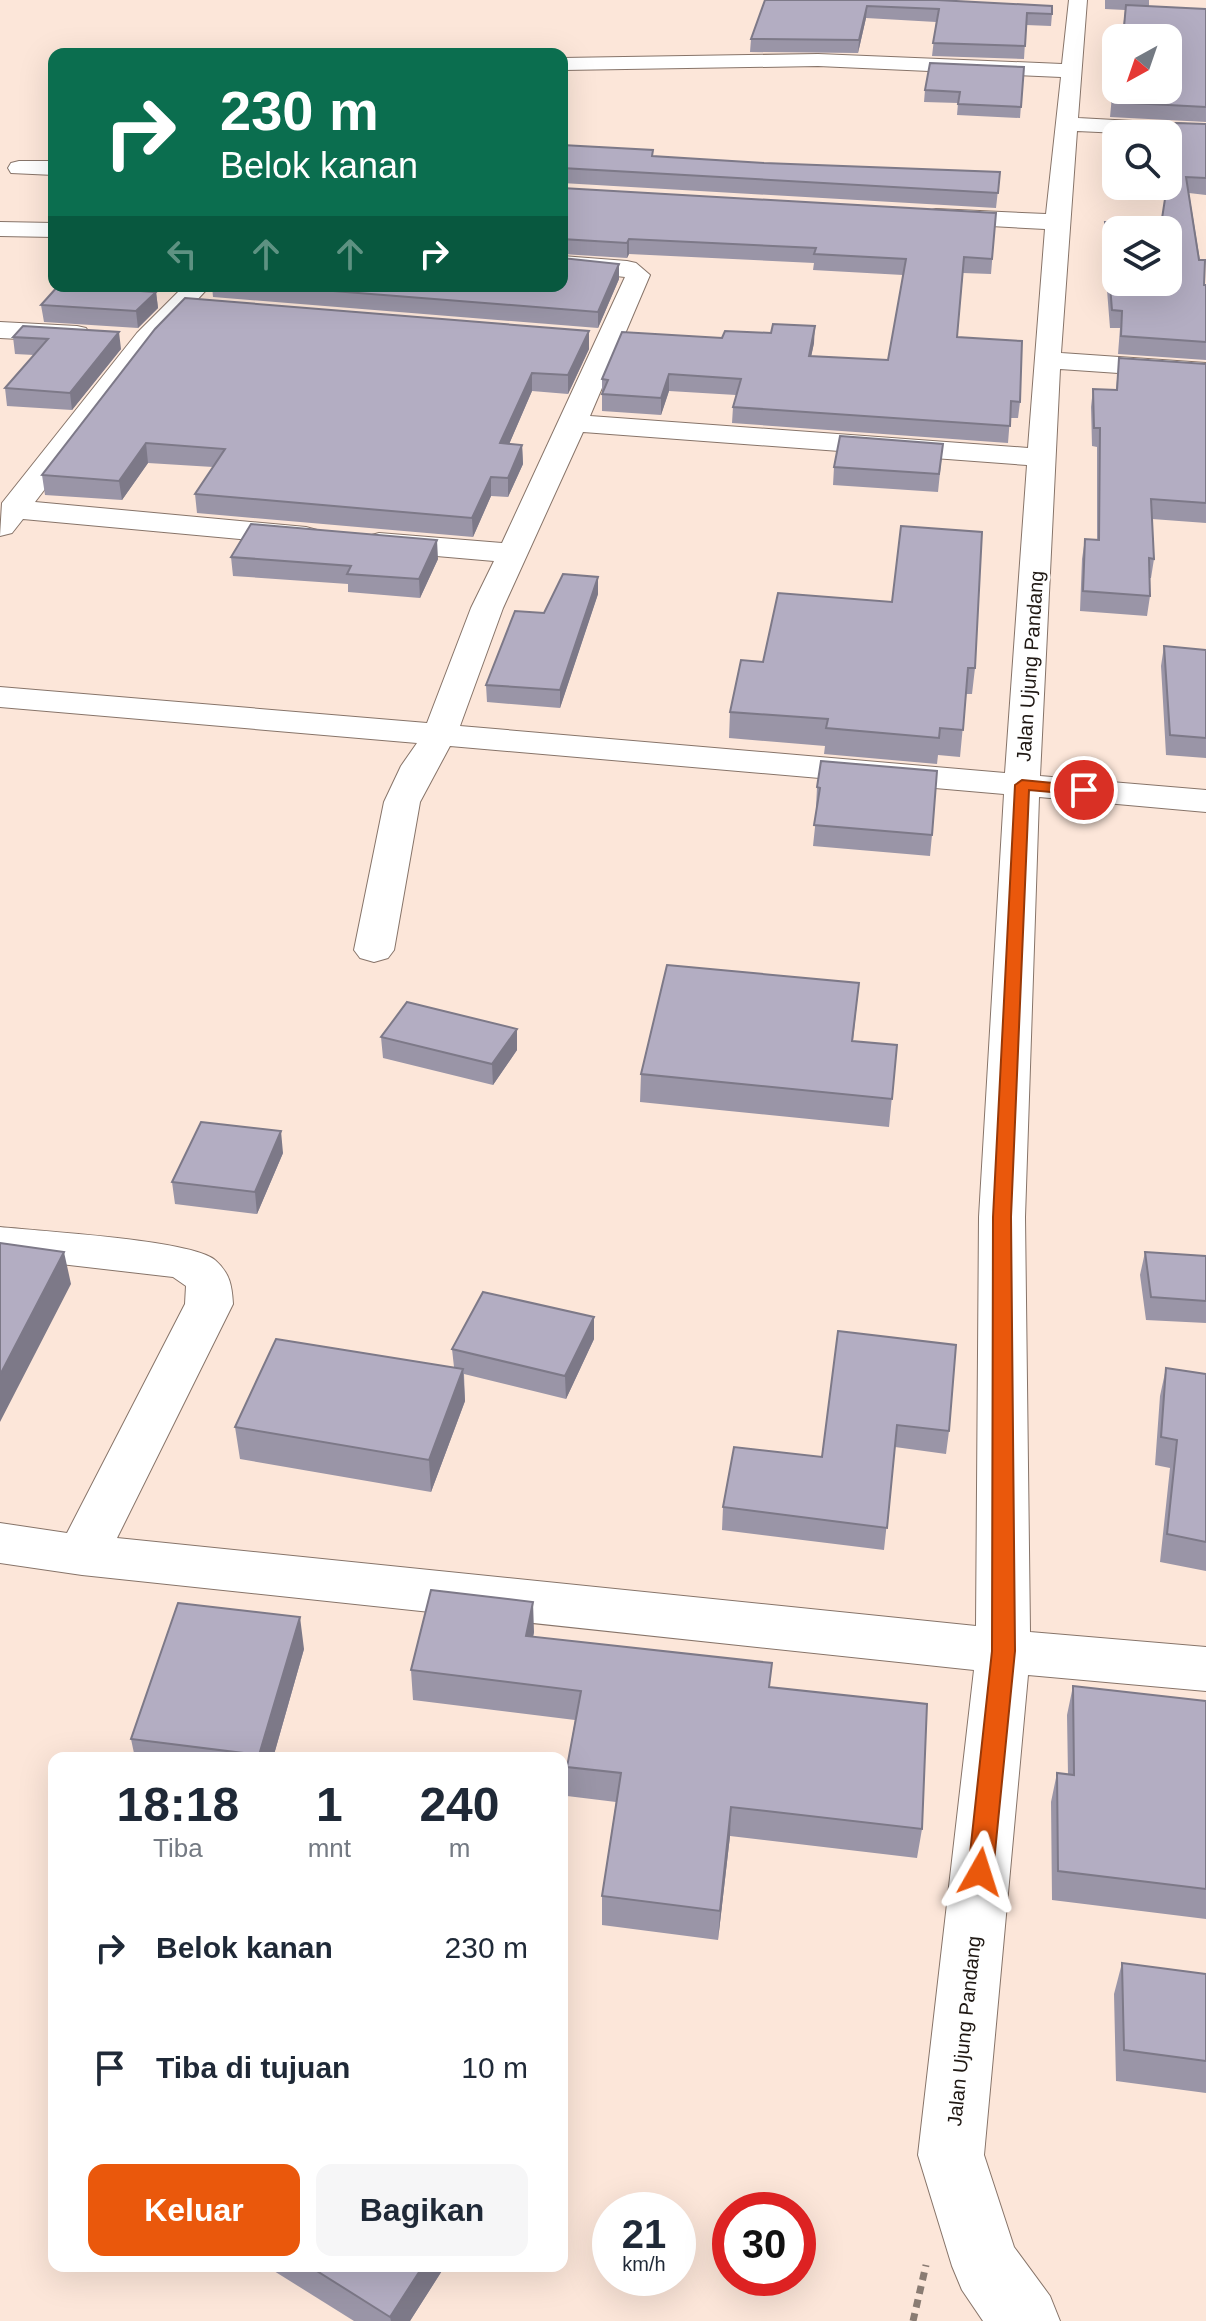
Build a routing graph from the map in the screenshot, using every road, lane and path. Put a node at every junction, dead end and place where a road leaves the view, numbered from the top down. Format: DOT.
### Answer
graph roads {
  1 [pos="1072,7"];
  2 [pos="568,64"];
  3 [pos="1072,71"];
  4 [pos="1068,124"];
  5 [pos="1206,131"];
  6 [pos="19,168"];
  7 [pos="48,168"];
  8 [pos="915,215"];
  9 [pos="1056,222"];
  10 [pos="0,229"];
  11 [pos="48,230"];
  12 [pos="568,263"];
  13 [pos="197,300"];
  14 [pos="0,330"];
  15 [pos="579,337"];
  16 [pos="146,339"];
  17 [pos="611,340"];
  18 [pos="1049,360"];
  19 [pos="1206,371"];
  20 [pos="573,423"];
  21 [pos="1043,458"];
  22 [pos="7,519"];
  23 [pos="327,538"];
  24 [pos="358,540"];
  25 [pos="512,553"];
  26 [pos="0,697"];
  27 [pos="440,735"];
  28 [pos="1022,785"];
  29 [pos="1206,801"];
  30 [pos="374,950"];
  31 [pos="0,1242"];
  32 [pos="0,1543"];
  33 [pos="82,1555"];
  34 [pos="1003,1651"];
  35 [pos="1206,1669"];
  36 [pos="1025,2321"];
  1 -- 3 [label="street, Jalan Ujung Pandang"];
  2 -- 3 [label="street"];
  3 -- 4 [label="street, Jalan Ujung Pandang"];
  4 -- 5 [label="street"];
  4 -- 9 [label="street, Jalan Ujung Pandang"];
  6 -- 7 [label="street"];
  8 -- 9 [label="street"];
  9 -- 18 [label="street, Jalan Ujung Pandang"];
  10 -- 11 [label="street"];
  12 -- 17 [label="street"];
  13 -- 16 [label="street"];
  14 -- 16 [label="street"];
  15 -- 17 [label="street"];
  16 -- 22 [label="street"];
  17 -- 20 [label="street"];
  18 -- 19 [label="street"];
  18 -- 21 [label="street, Jalan Ujung Pandang"];
  20 -- 21 [label="street"];
  20 -- 25 [label="street"];
  21 -- 28 [label="street, Jalan Ujung Pandang"];
  22 -- 23 [label="street"];
  24 -- 25 [label="street"];
  25 -- 27 [label="street"];
  26 -- 27 [label="street"];
  27 -- 28 [label="street"];
  27 -- 30 [label="street"];
  28 -- 29 [label="street"];
  28 -- 34 [label="street, Jalan Ujung Pandang"];
  31 -- 33 [label="street"];
  32 -- 33 [label="street"];
  33 -- 34 [label="street"];
  34 -- 35 [label="street"];
  34 -- 36 [label="street, Jalan Ujung Pandang"];
}
